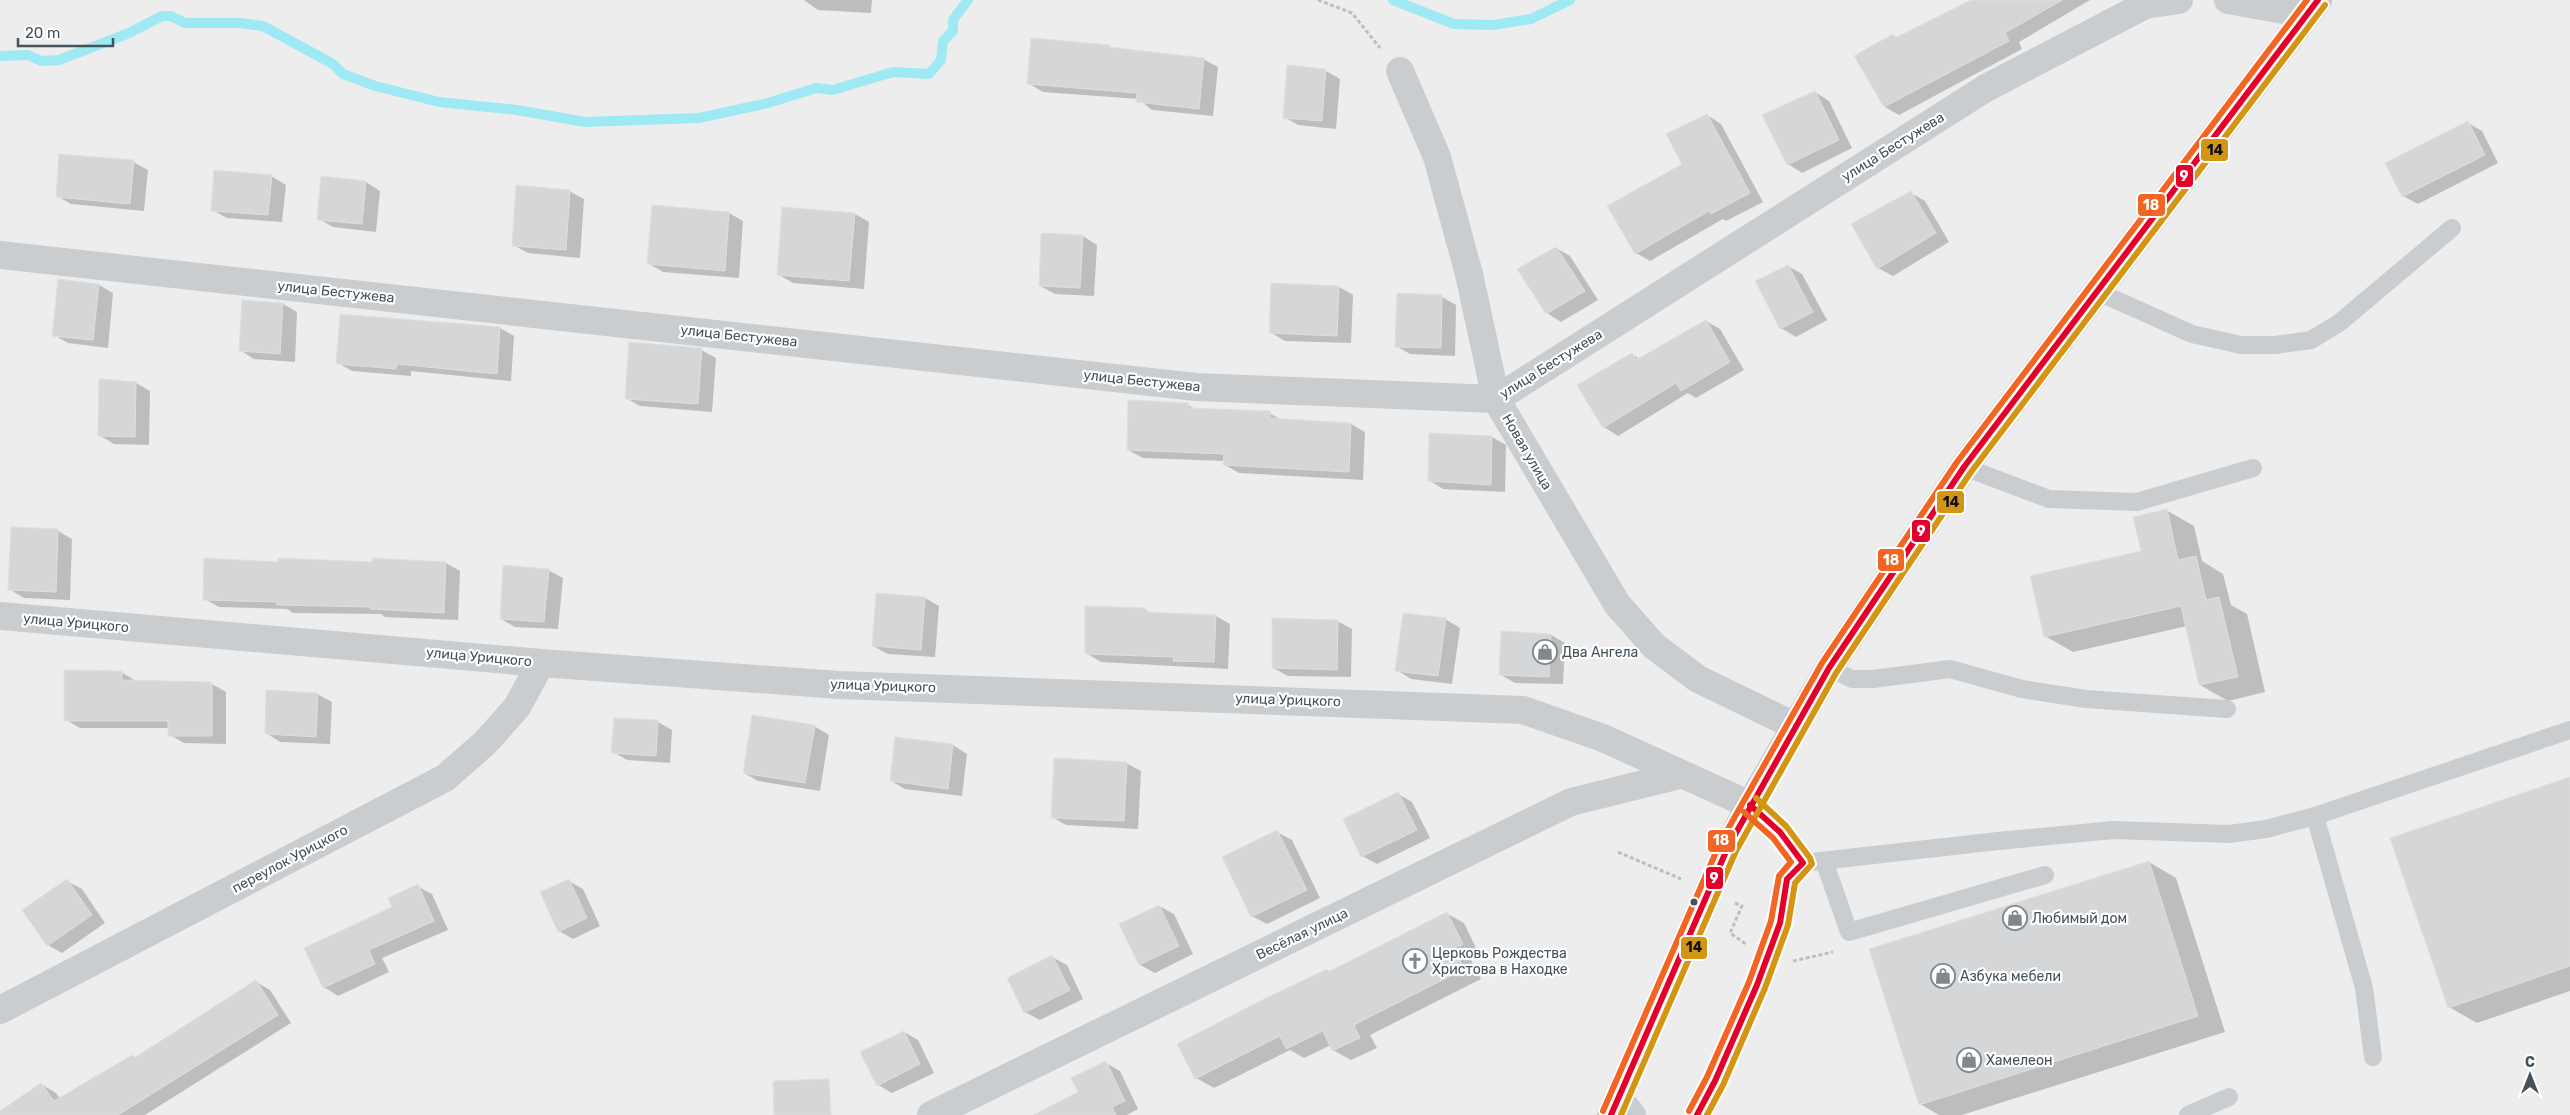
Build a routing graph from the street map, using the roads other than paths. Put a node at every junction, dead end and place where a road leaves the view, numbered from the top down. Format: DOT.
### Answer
graph roads {
  1 [pos="2179,0"];
  2 [pos="2228,0"];
  3 [pos="2312,7"];
  4 [pos="1400,72"];
  5 [pos="2452,228"];
  6 [pos="0,255"];
  7 [pos="2096,291"];
  8 [pos="1496,399"];
  9 [pos="1964,467"];
  10 [pos="2254,468"];
  11 [pos="0,616"];
  12 [pos="541,663"];
  13 [pos="1829,668"];
  14 [pos="2227,709"];
  15 [pos="1796,726"];
  16 [pos="2570,730"];
  17 [pos="1680,775"];
  18 [pos="1750,804"];
  19 [pos="2315,816"];
  20 [pos="1824,861"];
  21 [pos="1803,863"];
  22 [pos="2045,875"];
  23 [pos="0,1010"];
  24 [pos="2374,1057"];
  25 [pos="2229,1097"];
  26 [pos="1620,1109"];
  27 [pos="931,1115"];
  28 [pos="1697,1115"];
  29 [pos="2188,1115"];
  1 -- 8 [label="street, улица Бестужева"];
  2 -- 3 [label="street"];
  3 -- 7 [label="main road"];
  4 -- 8 [label="street, Новая улица"];
  5 -- 7 [label="lane"];
  6 -- 8 [label="street, улица Бестужева"];
  7 -- 9 [label="main road"];
  8 -- 15 [label="street, Новая улица"];
  9 -- 10 [label="lane"];
  9 -- 13 [label="main road"];
  11 -- 12 [label="street, улица Урицкого"];
  12 -- 17 [label="street, улица Урицкого"];
  12 -- 23 [label="street, переулок Урицкого"];
  13 -- 14 [label="lane"];
  13 -- 15 [label="main road"];
  15 -- 18 [label="main road"];
  16 -- 19 [label="lane"];
  17 -- 18 [label="street, улица Урицкого"];
  17 -- 27 [label="street, Весёлая улица"];
  18 -- 21 [label="lane"];
  18 -- 26 [label="main road"];
  19 -- 20 [label="lane"];
  19 -- 24 [label="lane"];
  20 -- 21 [label="lane"];
  20 -- 22 [label="lane"];
  21 -- 28 [label="lane"];
  25 -- 29 [label="lane"];
}
